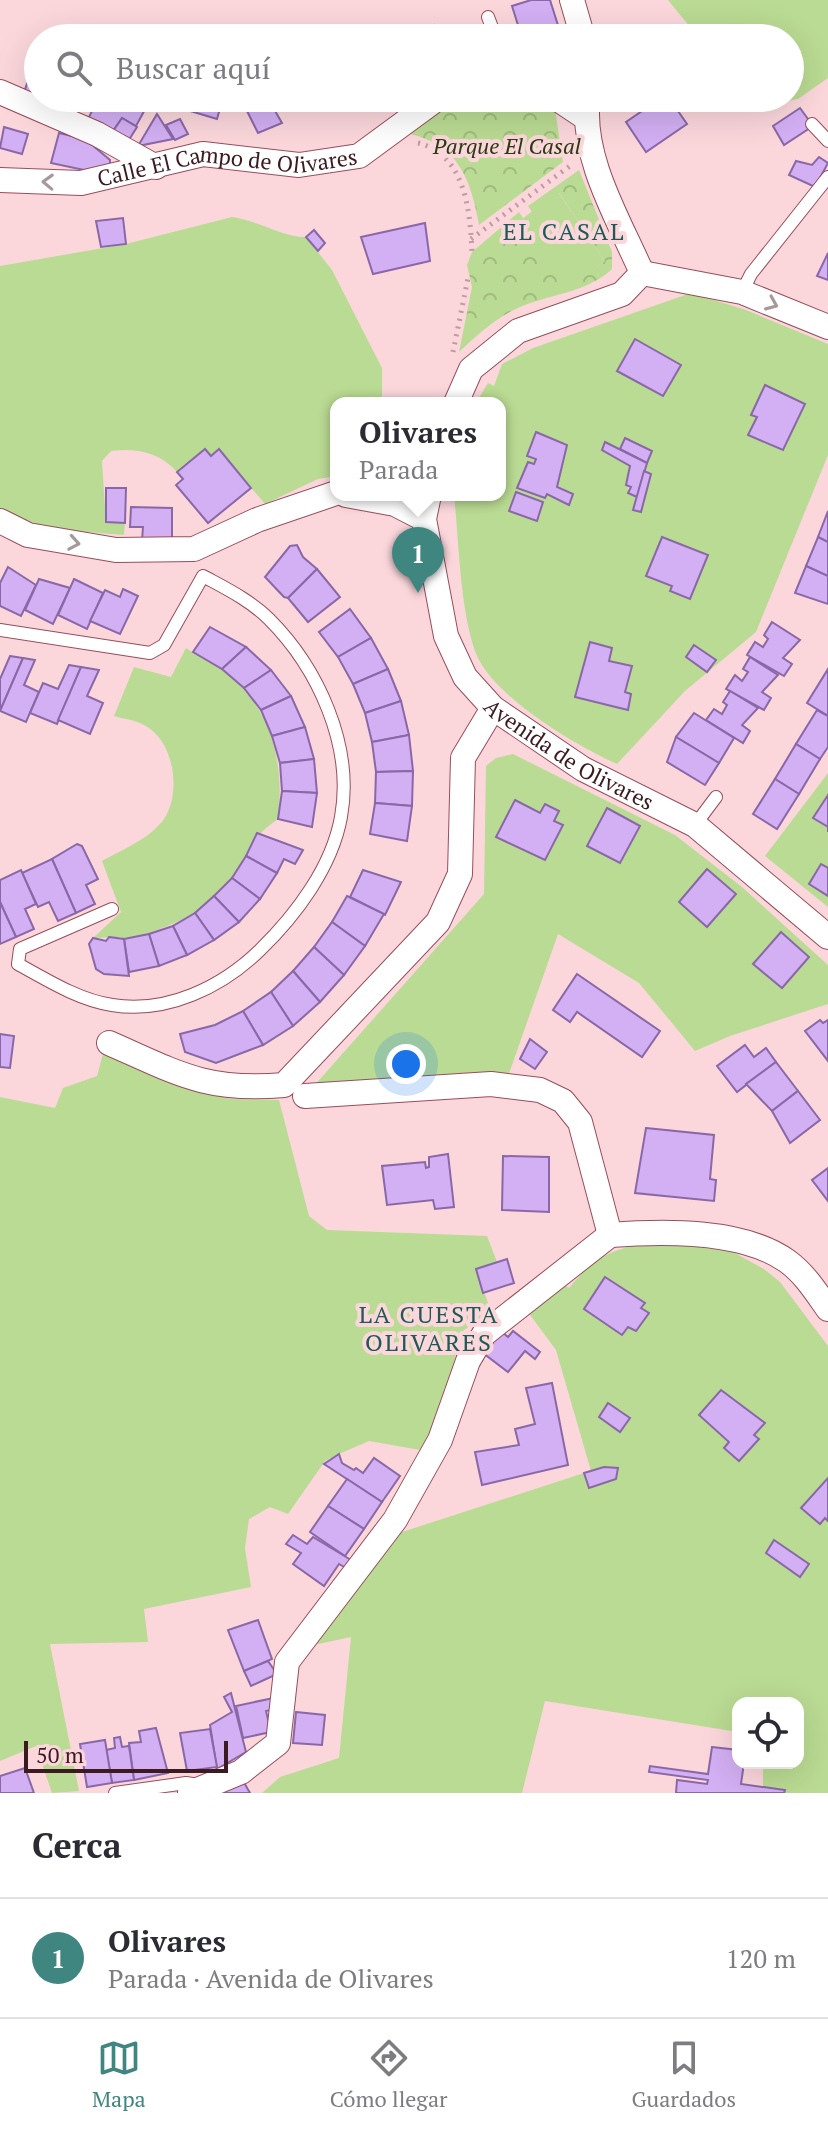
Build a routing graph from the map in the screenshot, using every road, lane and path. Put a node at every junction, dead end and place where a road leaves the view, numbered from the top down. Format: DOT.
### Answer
graph roads {
  1 [pos="572,0"];
  2 [pos="488,17"];
  3 [pos="491,24"];
  4 [pos="579,24"];
  5 [pos="0,92"];
  6 [pos="24,102"];
  7 [pos="46,112"];
  8 [pos="418,112"];
  9 [pos="588,112"];
  10 [pos="812,124"];
  11 [pos="386,135"];
  12 [pos="828,141"];
  13 [pos="156,167"];
  14 [pos="562,172"];
  15 [pos="828,177"];
  16 [pos="0,180"];
  17 [pos="471,239"];
  18 [pos="472,252"];
  19 [pos="642,273"];
  20 [pos="468,278"];
  21 [pos="742,292"];
  22 [pos="828,327"];
  23 [pos="461,392"];
  24 [pos="330,495"];
  25 [pos="379,501"];
  26 [pos="426,507"];
  27 [pos="0,521"];
  28 [pos="194,549"];
  29 [pos="203,576"];
  30 [pos="0,630"];
  31 [pos="493,708"];
  32 [pos="716,797"];
  33 [pos="695,825"];
  34 [pos="112,909"];
  35 [pos="828,937"];
  36 [pos="109,1043"];
  37 [pos="305,1096"];
  38 [pos="610,1235"];
  39 [pos="828,1309"];
  40 [pos="198,1790"];
  41 [pos="115,1793"];
  1 -- 4 [label="street"];
  2 -- 3 [label="lane"];
  5 -- 6 [label="street"];
  7 -- 13 [label="street"];
  8 -- 11 [label="street, Calle El Campo de Olivares"];
  9 -- 19 [label="street"];
  10 -- 12 [label="lane"];
  11 -- 13 [label="street, Calle El Campo de Olivares"];
  11 -- 17 [label="path"];
  13 -- 16 [label="street, Calle El Campo de Olivares, one-way"];
  14 -- 17 [label="path"];
  15 -- 21 [label="lane"];
  17 -- 18 [label="path"];
  19 -- 21 [label="street"];
  19 -- 23 [label="street"];
  20 -- 23 [label="path"];
  21 -- 22 [label="street, one-way"];
  24 -- 28 [label="street"];
  25 -- 26 [label="street"];
  26 -- 31 [label="street, Avenida de Olivares"];
  27 -- 28 [label="street, one-way"];
  28 -- 29 [label="lane"];
  29 -- 30 [label="lane"];
  29 -- 34 [label="lane"];
  31 -- 33 [label="street, Avenida de Olivares"];
  31 -- 36 [label="street"];
  32 -- 33 [label="lane"];
  33 -- 35 [label="street, Avenida de Olivares"];
  37 -- 38 [label="street"];
  38 -- 39 [label="street"];
  38 -- 40 [label="street"];
  40 -- 41 [label="lane"];
}
